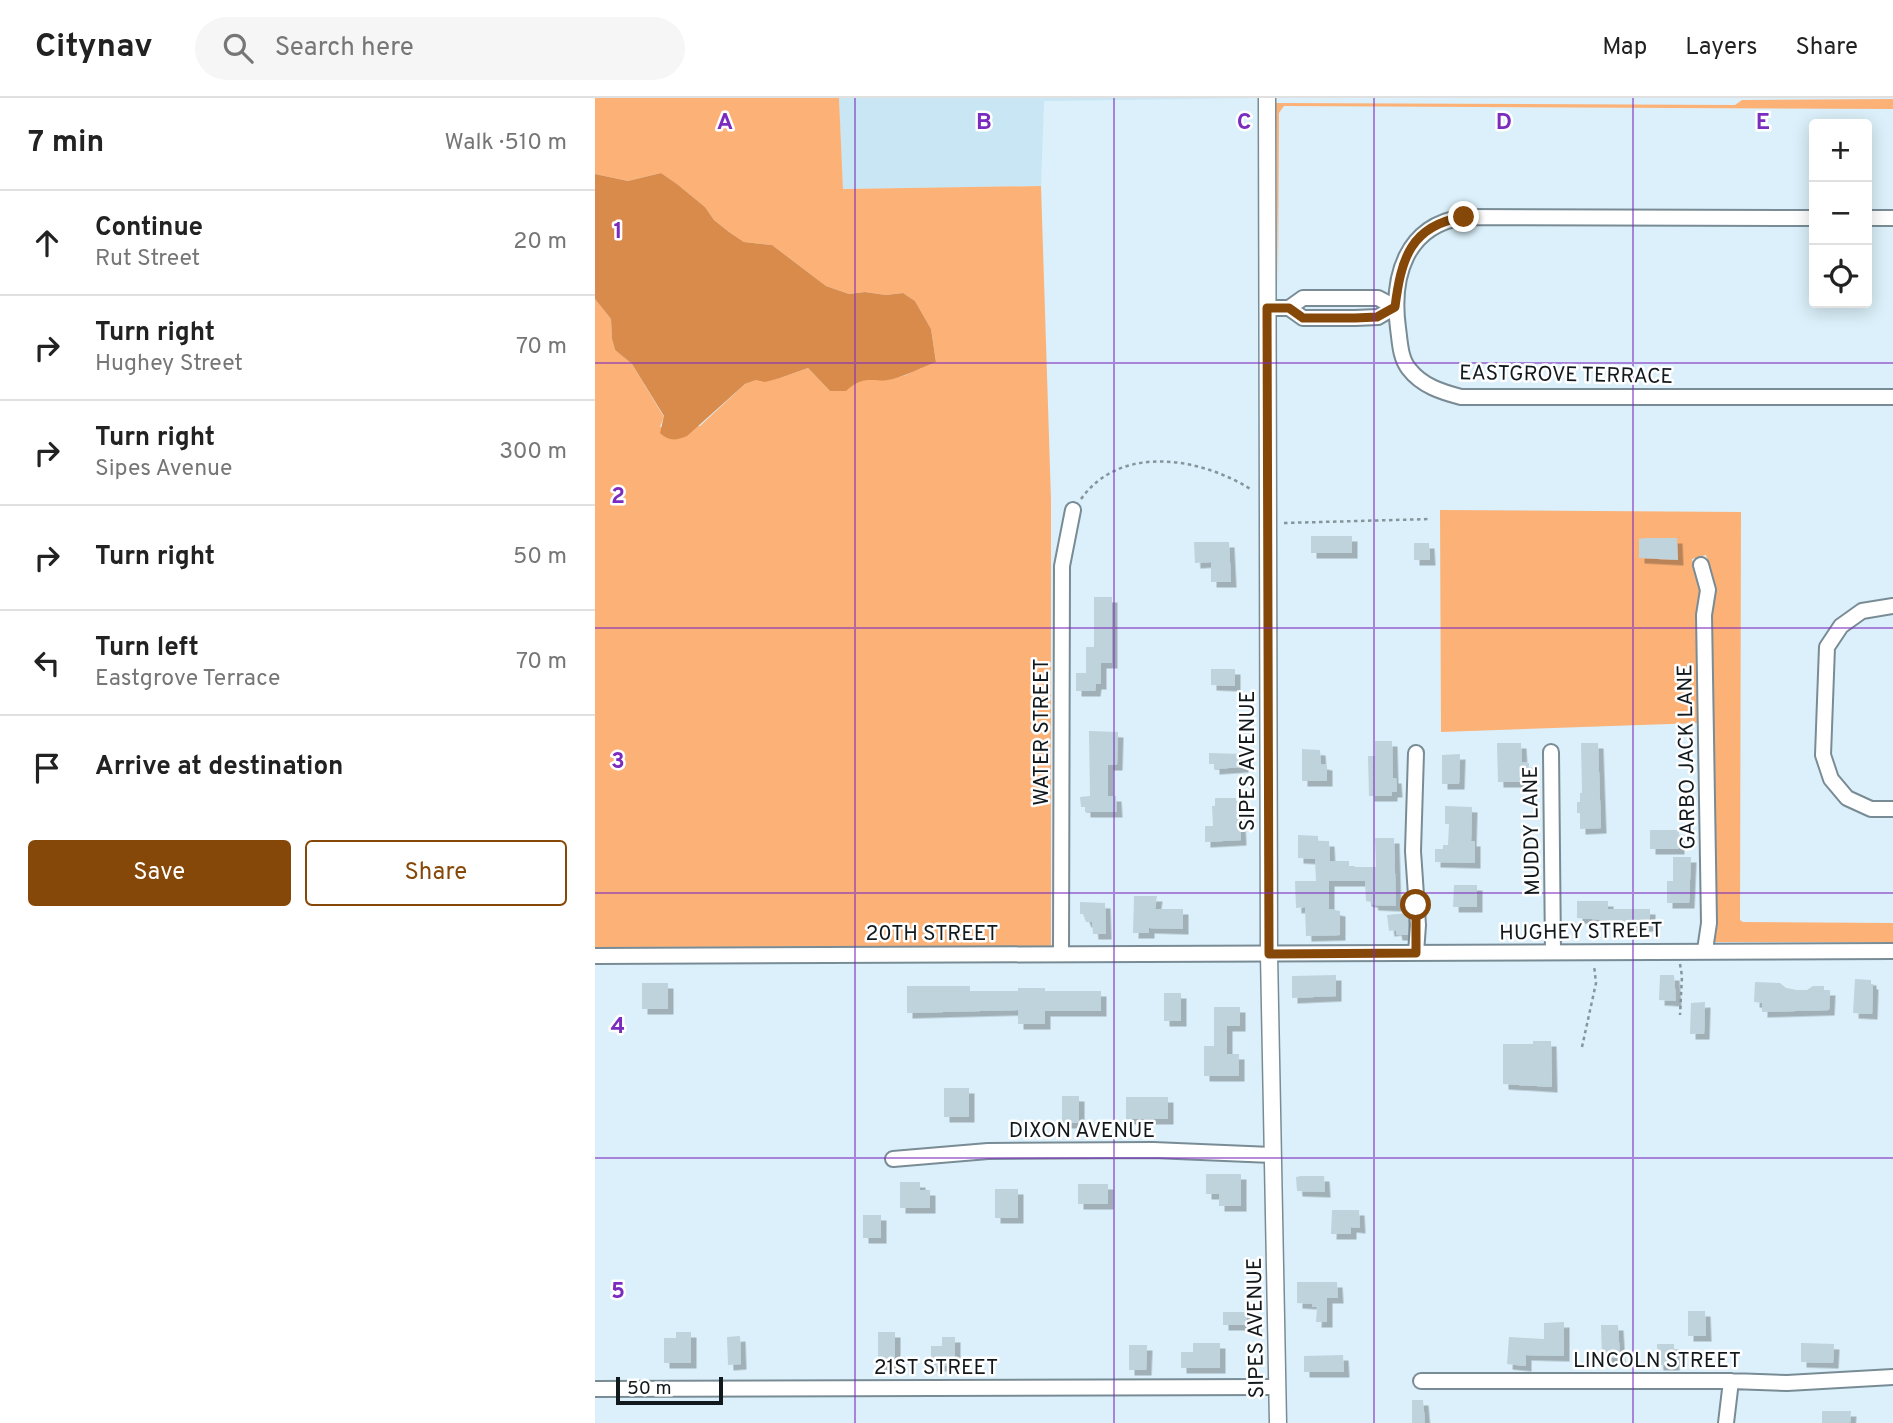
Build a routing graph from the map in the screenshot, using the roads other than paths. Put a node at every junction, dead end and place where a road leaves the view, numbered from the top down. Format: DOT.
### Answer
graph roads {
  1 [pos="1267,98"];
  2 [pos="1809,218"];
  3 [pos="1872,218"];
  4 [pos="1893,218"];
  5 [pos="1332,298"];
  6 [pos="1395,307"];
  7 [pos="1267,308"];
  8 [pos="1289,308"];
  9 [pos="1332,318"];
  10 [pos="1893,397"];
  11 [pos="1073,510"];
  12 [pos="1701,565"];
  13 [pos="1893,606"];
  14 [pos="1551,752"];
  15 [pos="1416,753"];
  16 [pos="1893,809"];
  17 [pos="1705,950"];
  18 [pos="1893,951"];
  19 [pos="1553,952"];
  20 [pos="1416,953"];
  21 [pos="1061,954"];
  22 [pos="1269,954"];
  23 [pos="595,956"];
  24 [pos="1273,1155"];
  25 [pos="893,1159"];
  26 [pos="1893,1377"];
  27 [pos="1421,1381"];
  28 [pos="1731,1381"];
  29 [pos="1277,1387"];
  30 [pos="595,1389"];
  31 [pos="1278,1423"];
  32 [pos="1726,1423"];
  1 -- 7 [label="street, SIPES AVENUE"];
  2 -- 6 [label="street, EASTGROVE TERRACE"];
  3 -- 4 [label="street"];
  5 -- 6 [label="street"];
  5 -- 8 [label="street"];
  5 -- 9 [label="street"];
  6 -- 9 [label="street"];
  6 -- 10 [label="street, EASTGROVE TERRACE"];
  7 -- 8 [label="street"];
  7 -- 22 [label="street, SIPES AVENUE"];
  8 -- 9 [label="street"];
  11 -- 21 [label="street, WATER STREET"];
  12 -- 17 [label="street, GARBO JACK LANE"];
  13 -- 16 [label="street"];
  14 -- 19 [label="street, MUDDY LANE"];
  15 -- 20 [label="street"];
  17 -- 18 [label="street, HUGHEY STREET"];
  17 -- 19 [label="street, HUGHEY STREET"];
  19 -- 20 [label="street, HUGHEY STREET"];
  20 -- 22 [label="street, HUGHEY STREET"];
  21 -- 22 [label="street, 20TH STREET"];
  21 -- 23 [label="street, 20TH STREET"];
  22 -- 24 [label="street, SIPES AVENUE"];
  24 -- 25 [label="street, DIXON AVENUE"];
  24 -- 29 [label="street, SIPES AVENUE"];
  26 -- 28 [label="street, LINCOLN STREET"];
  27 -- 28 [label="street, LINCOLN STREET"];
  28 -- 32 [label="street"];
  29 -- 30 [label="street, 21ST STREET"];
  29 -- 31 [label="street, SIPES AVENUE"];
}
